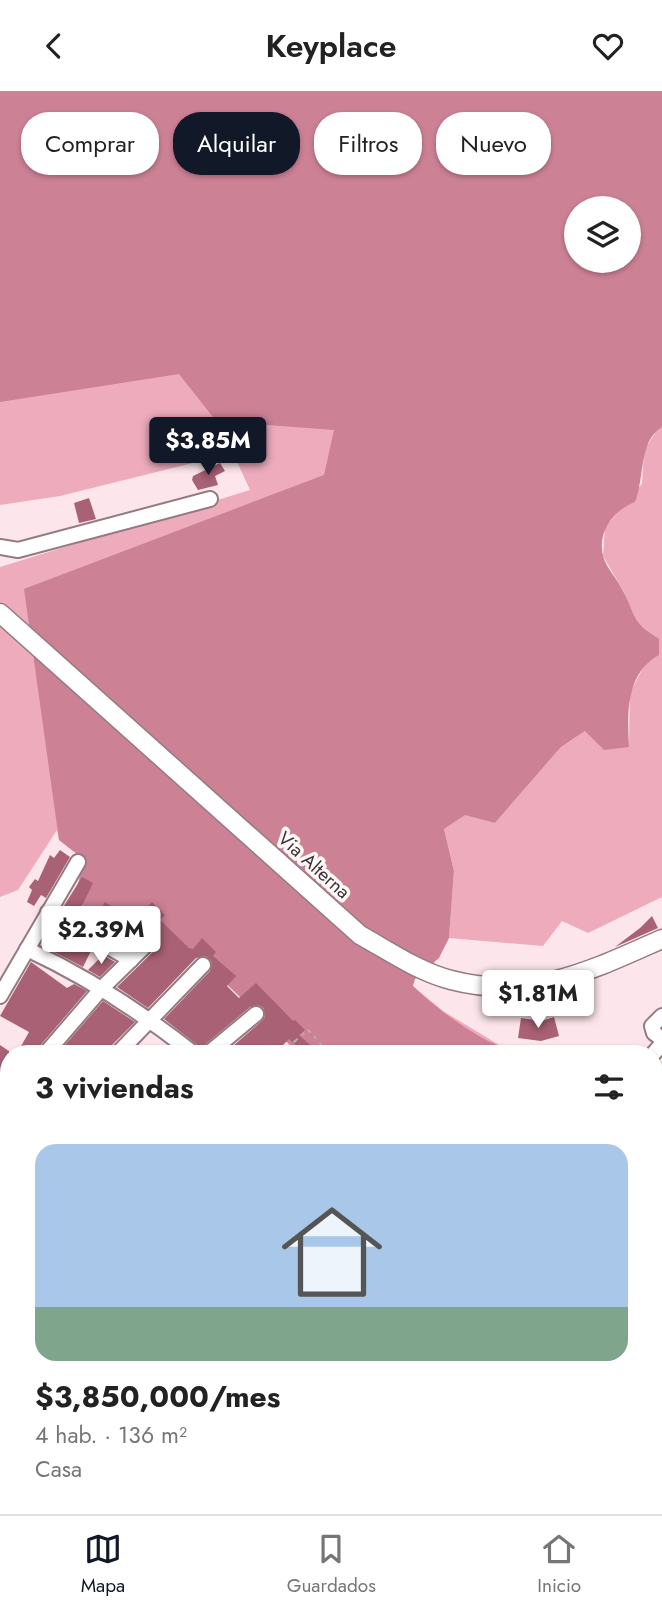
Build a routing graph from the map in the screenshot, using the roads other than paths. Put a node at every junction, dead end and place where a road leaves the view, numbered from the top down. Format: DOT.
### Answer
graph roads {
  1 [pos="210,499"];
  2 [pos="0,547"];
  3 [pos="0,613"];
  4 [pos="78,862"];
  5 [pos="48,912"];
  6 [pos="662,939"];
  7 [pos="151,940"];
  8 [pos="27,949"];
  9 [pos="131,960"];
  10 [pos="203,965"];
  11 [pos="102,988"];
  12 [pos="0,996"];
  13 [pos="256,1014"];
  14 [pos="662,1016"];
  15 [pos="150,1021"];
  16 [pos="662,1041"];
  17 [pos="53,1045"];
  18 [pos="126,1045"];
  19 [pos="182,1045"];
  20 [pos="219,1045"];
  1 -- 2 [label="street"];
  3 -- 6 [label="main road, Via Alterna"];
  4 -- 5 [label="street"];
  5 -- 8 [label="street"];
  5 -- 9 [label="street"];
  7 -- 9 [label="street"];
  8 -- 11 [label="street"];
  8 -- 12 [label="street"];
  9 -- 11 [label="street"];
  10 -- 15 [label="street"];
  11 -- 15 [label="street"];
  11 -- 17 [label="street"];
  13 -- 20 [label="street"];
  14 -- 16 [label="street"];
  15 -- 18 [label="street"];
  15 -- 19 [label="street"];
}
